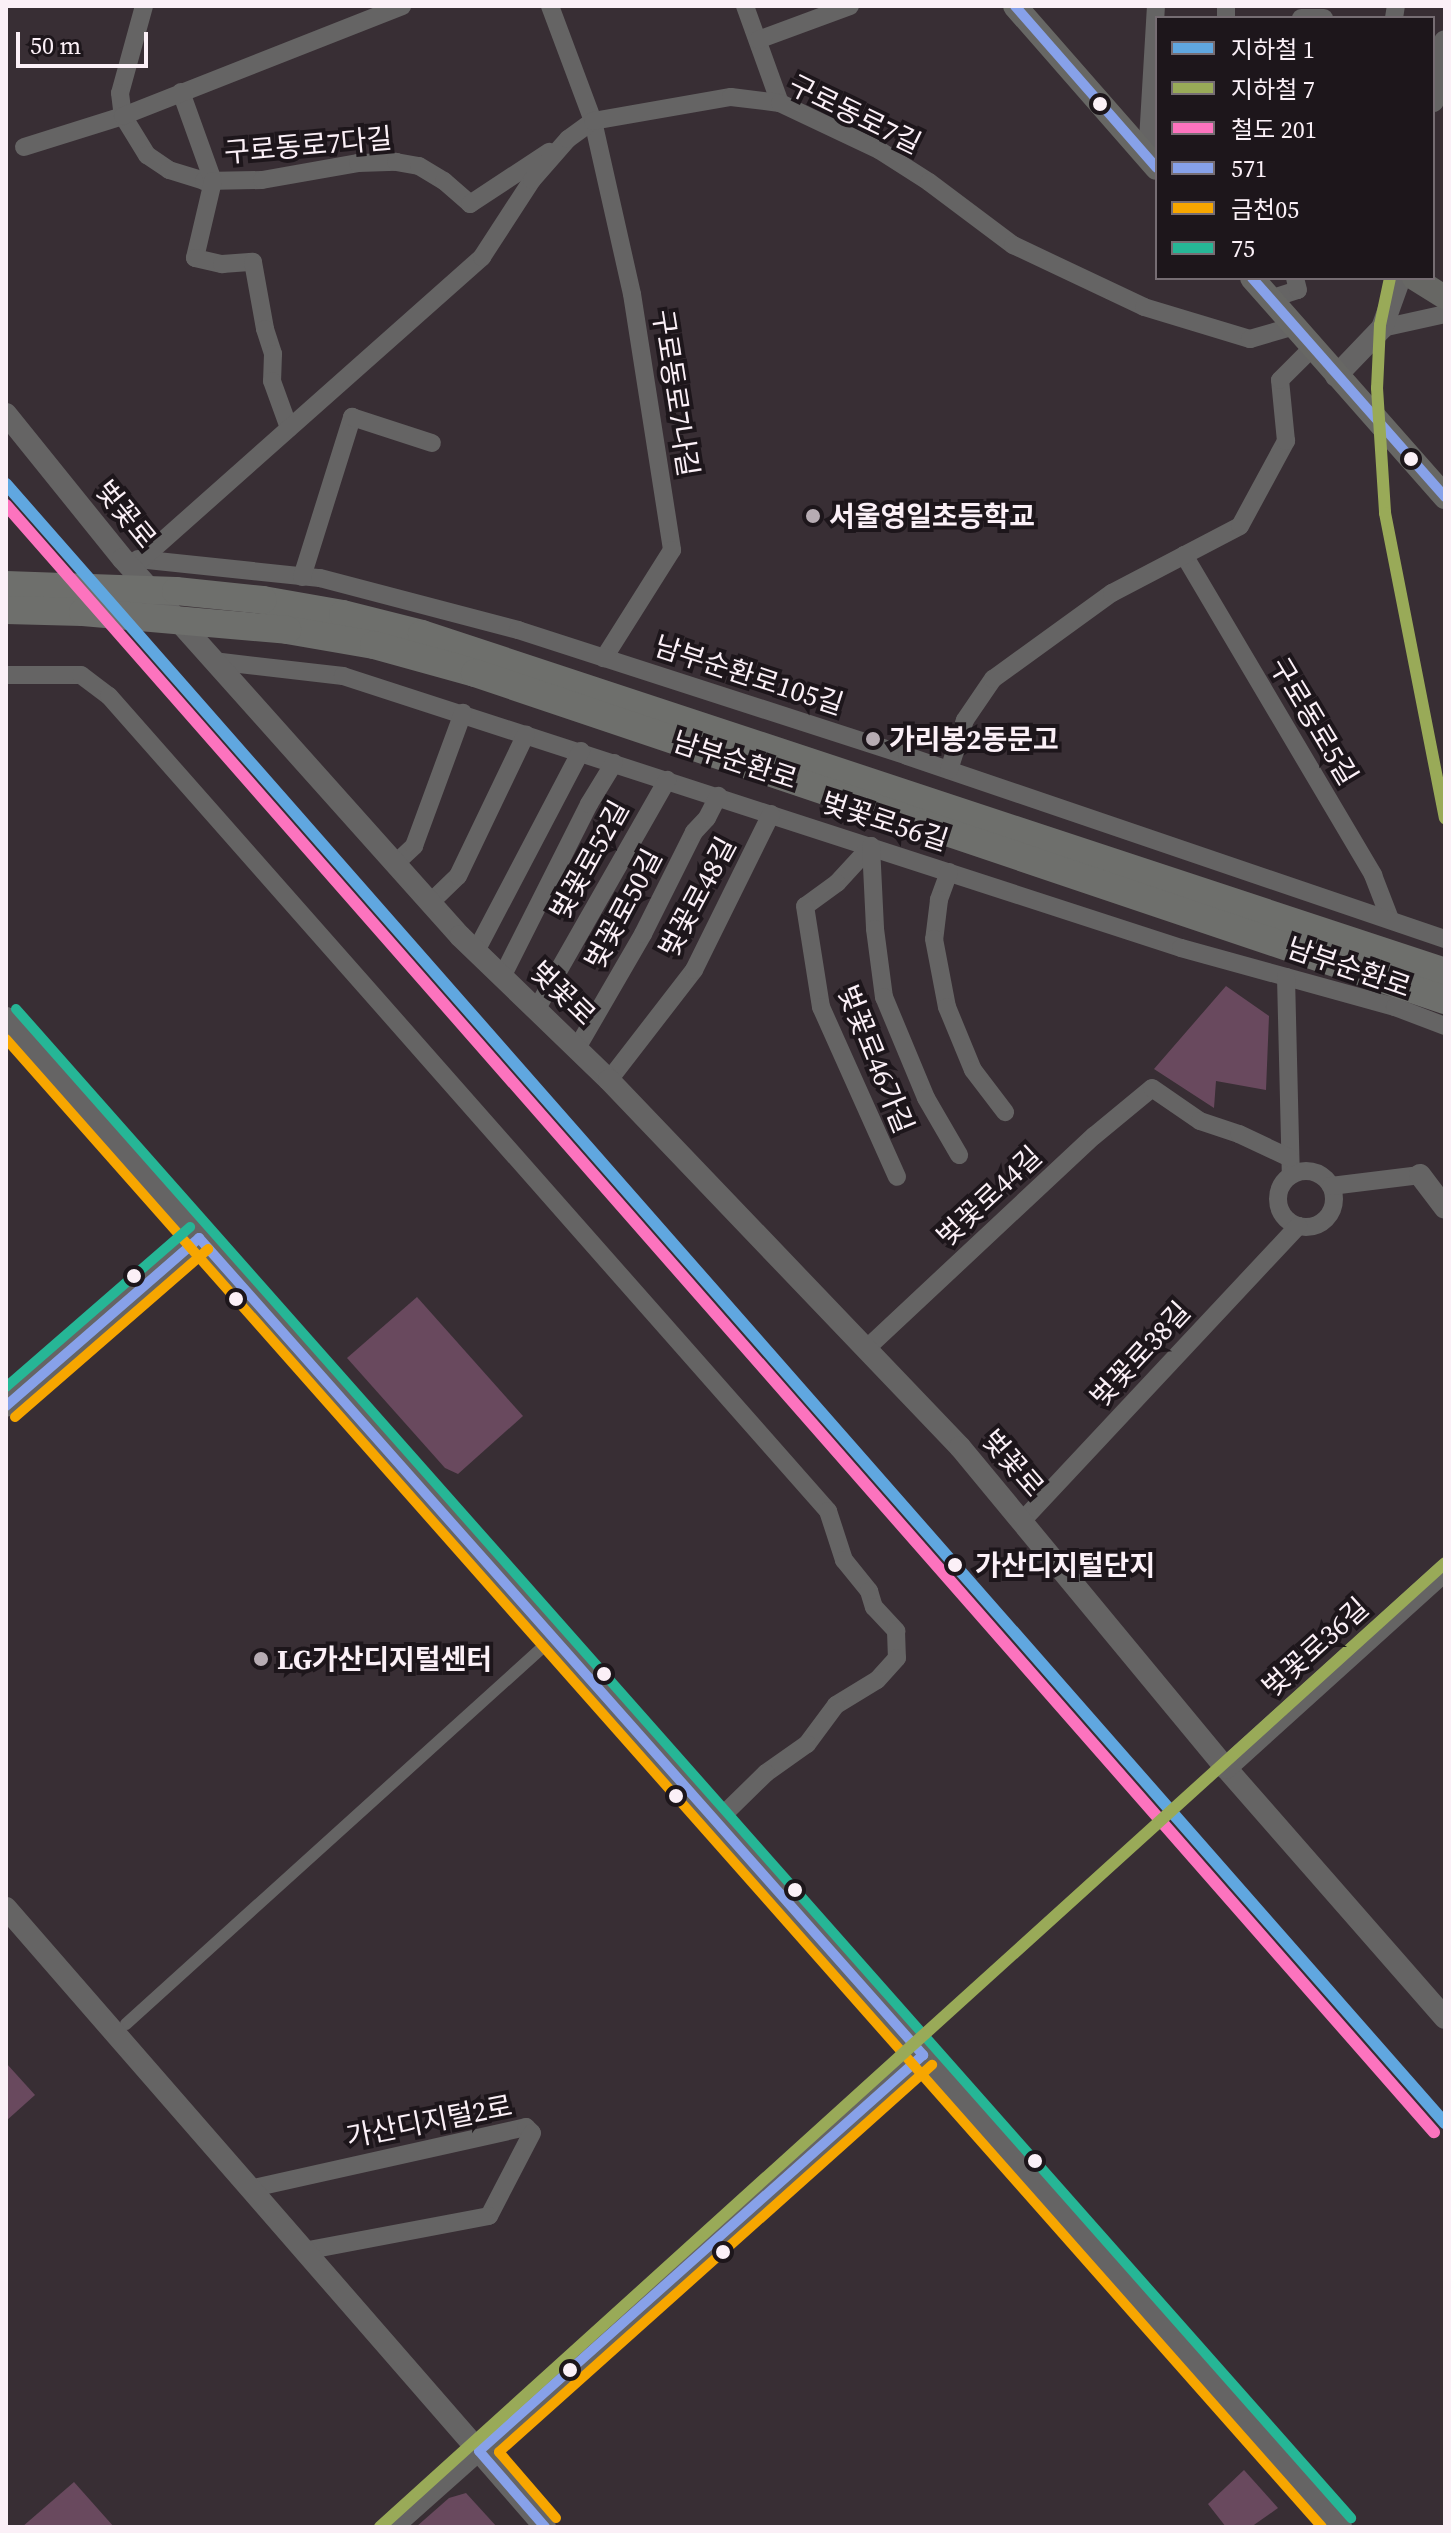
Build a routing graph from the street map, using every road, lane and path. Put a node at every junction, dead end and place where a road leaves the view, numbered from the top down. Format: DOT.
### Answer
graph roads {
  1 [pos="144,6"];
  2 [pos="402,6"];
  3 [pos="550,6"];
  4 [pos="745,6"];
  5 [pos="850,6"];
  6 [pos="1015,6"];
  7 [pos="358,14"];
  8 [pos="1445,39"];
  9 [pos="758,40"];
  10 [pos="1155,45"];
  11 [pos="1442,74"];
  12 [pos="181,92"];
  13 [pos="1435,95"];
  14 [pos="780,103"];
  15 [pos="123,116"];
  16 [pos="593,121"];
  17 [pos="568,139"];
  18 [pos="24,147"];
  19 [pos="1152,162"];
  20 [pos="213,181"];
  21 [pos="1254,280"];
  22 [pos="1296,280"];
  23 [pos="1399,280"];
  24 [pos="1417,280"];
  25 [pos="1445,297"];
  26 [pos="1270,299"];
  27 [pos="1445,314"];
  28 [pos="1295,326"];
  29 [pos="1382,328"];
  30 [pos="1313,347"];
  31 [pos="1336,376"];
  32 [pos="6,414"];
  33 [pos="289,428"];
  34 [pos="432,443"];
  35 [pos="1445,497"];
  36 [pos="1184,555"];
  37 [pos="133,559"];
  38 [pos="302,577"];
  39 [pos="6,585"];
  40 [pos="6,610"];
  41 [pos="604,658"];
  42 [pos="213,661"];
  43 [pos="6,675"];
  44 [pos="463,713"];
  45 [pos="526,734"];
  46 [pos="581,751"];
  47 [pos="614,763"];
  48 [pos="949,770"];
  49 [pos="667,780"];
  50 [pos="718,796"];
  51 [pos="771,814"];
  52 [pos="871,846"];
  53 [pos="396,863"];
  54 [pos="949,872"];
  55 [pos="431,902"];
  56 [pos="1390,919"];
  57 [pos="1445,939"];
  58 [pos="476,951"];
  59 [pos="1445,972"];
  60 [pos="502,977"];
  61 [pos="1286,977"];
  62 [pos="1445,1000"];
  63 [pos="536,1010"];
  64 [pos="6,1018"];
  65 [pos="1445,1026"];
  66 [pos="577,1048"];
  67 [pos="609,1080"];
  68 [pos="1005,1112"];
  69 [pos="959,1155"];
  70 [pos="1290,1166"];
  71 [pos="1420,1175"];
  72 [pos="897,1177"];
  73 [pos="1331,1186"];
  74 [pos="1445,1208"];
  75 [pos="1298,1226"];
  76 [pos="199,1238"];
  77 [pos="866,1349"];
  78 [pos="6,1406"];
  79 [pos="1023,1520"];
  80 [pos="1445,1570"];
  81 [pos="554,1637"];
  82 [pos="1226,1768"];
  83 [pos="717,1821"];
  84 [pos="6,1908"];
  85 [pos="1445,2018"];
  86 [pos="126,2024"];
  87 [pos="923,2055"];
  88 [pos="249,2189"];
  89 [pos="303,2251"];
  90 [pos="479,2451"];
  91 [pos="392,2527"];
  92 [pos="545,2527"];
  93 [pos="1341,2527"];
  1 -- 15 [label="street"];
  2 -- 7 [label="street"];
  3 -- 16 [label="street, 구로동로7나길"];
  4 -- 9 [label="street"];
  5 -- 9 [label="street"];
  6 -- 19 [label="main road"];
  7 -- 12 [label="street"];
  8 -- 11 [label="street"];
  9 -- 14 [label="street"];
  10 -- 19 [label="street"];
  11 -- 13 [label="street"];
  12 -- 15 [label="street"];
  12 -- 20 [label="street"];
  14 -- 16 [label="street, 구로동로7길"];
  14 -- 28 [label="street, 구로동로7길"];
  15 -- 18 [label="street"];
  15 -- 20 [label="street, 구로동로7다길"];
  16 -- 17 [label="street, 구로동로7길"];
  16 -- 41 [label="street, 구로동로7나길"];
  17 -- 20 [label="street, 구로동로7다길"];
  17 -- 33 [label="street, 구로동로7길"];
  20 -- 33 [label="street, 구로동로7다길"];
  21 -- 26 [label="main road"];
  22 -- 26 [label="street"];
  23 -- 29 [label="street"];
  24 -- 25 [label="main road"];
  26 -- 28 [label="main road"];
  27 -- 29 [label="street"];
  28 -- 30 [label="main road"];
  29 -- 31 [label="street"];
  30 -- 31 [label="main road"];
  30 -- 36 [label="street"];
  31 -- 35 [label="main road"];
  32 -- 37 [label="street, 벚꽃로"];
  33 -- 37 [label="street, 구로동로7길"];
  34 -- 38 [label="street"];
  36 -- 48 [label="street"];
  36 -- 56 [label="street, 구로동로5길"];
  37 -- 38 [label="street, 남부순환로105길"];
  37 -- 42 [label="street, 벚꽃로"];
  38 -- 41 [label="street, 남부순환로105길"];
  39 -- 59 [label="main road, 남부순환로, bridge"];
  40 -- 62 [label="main road, 남부순환로, bridge"];
  41 -- 48 [label="street, 남부순환로105길"];
  42 -- 44 [label="street, 벚꽃로56길"];
  42 -- 53 [label="street, 벚꽃로"];
  43 -- 83 [label="street"];
  44 -- 45 [label="street, 벚꽃로56길"];
  44 -- 53 [label="street"];
  45 -- 46 [label="street, 벚꽃로56길"];
  45 -- 55 [label="street"];
  46 -- 47 [label="street, 벚꽃로56길"];
  46 -- 58 [label="street"];
  47 -- 49 [label="street, 벚꽃로56길"];
  47 -- 60 [label="street, 벚꽃로"];
  48 -- 56 [label="street, 남부순환로105길"];
  49 -- 50 [label="street, 벚꽃로56길"];
  49 -- 63 [label="street, 벚꽃로52길"];
  50 -- 51 [label="street, 벚꽃로56길"];
  50 -- 66 [label="street, 벚꽃로50길"];
  51 -- 52 [label="street, 벚꽃로56길"];
  51 -- 67 [label="street, 벚꽃로48길"];
  52 -- 54 [label="street, 벚꽃로56길"];
  52 -- 69 [label="street"];
  52 -- 72 [label="street, 벚꽃로46가길"];
  53 -- 55 [label="street, 벚꽃로"];
  54 -- 61 [label="street, 벚꽃로56길"];
  54 -- 68 [label="street"];
  55 -- 58 [label="street, 벚꽃로"];
  56 -- 57 [label="street, 남부순환로105길"];
  58 -- 60 [label="street, 벚꽃로"];
  60 -- 63 [label="street, 벚꽃로"];
  61 -- 65 [label="street, 벚꽃로56길"];
  61 -- 70 [label="street"];
  63 -- 66 [label="street, 벚꽃로"];
  64 -- 76 [label="street"];
  66 -- 67 [label="street, 벚꽃로"];
  67 -- 77 [label="street, 벚꽃로"];
  70 -- 73 [label="street"];
  70 -- 75 [label="street"];
  70 -- 77 [label="street, 벚꽃로44길"];
  71 -- 73 [label="street"];
  71 -- 74 [label="street"];
  73 -- 75 [label="street, 벚꽃로38길"];
  75 -- 79 [label="street, 벚꽃로38길"];
  76 -- 78 [label="street"];
  76 -- 81 [label="street"];
  77 -- 79 [label="street, 벚꽃로"];
  79 -- 82 [label="street, 벚꽃로"];
  80 -- 82 [label="street, 벚꽃로36길"];
  81 -- 83 [label="street"];
  81 -- 86 [label="street"];
  82 -- 85 [label="street, 벚꽃로"];
  83 -- 87 [label="street"];
  84 -- 88 [label="street"];
  87 -- 90 [label="street"];
  87 -- 93 [label="street"];
  88 -- 89 [label="street"];
  88 -- 89 [label="street, 가산디지털2로"];
  89 -- 90 [label="street"];
  90 -- 91 [label="street"];
  90 -- 92 [label="street"];
}
